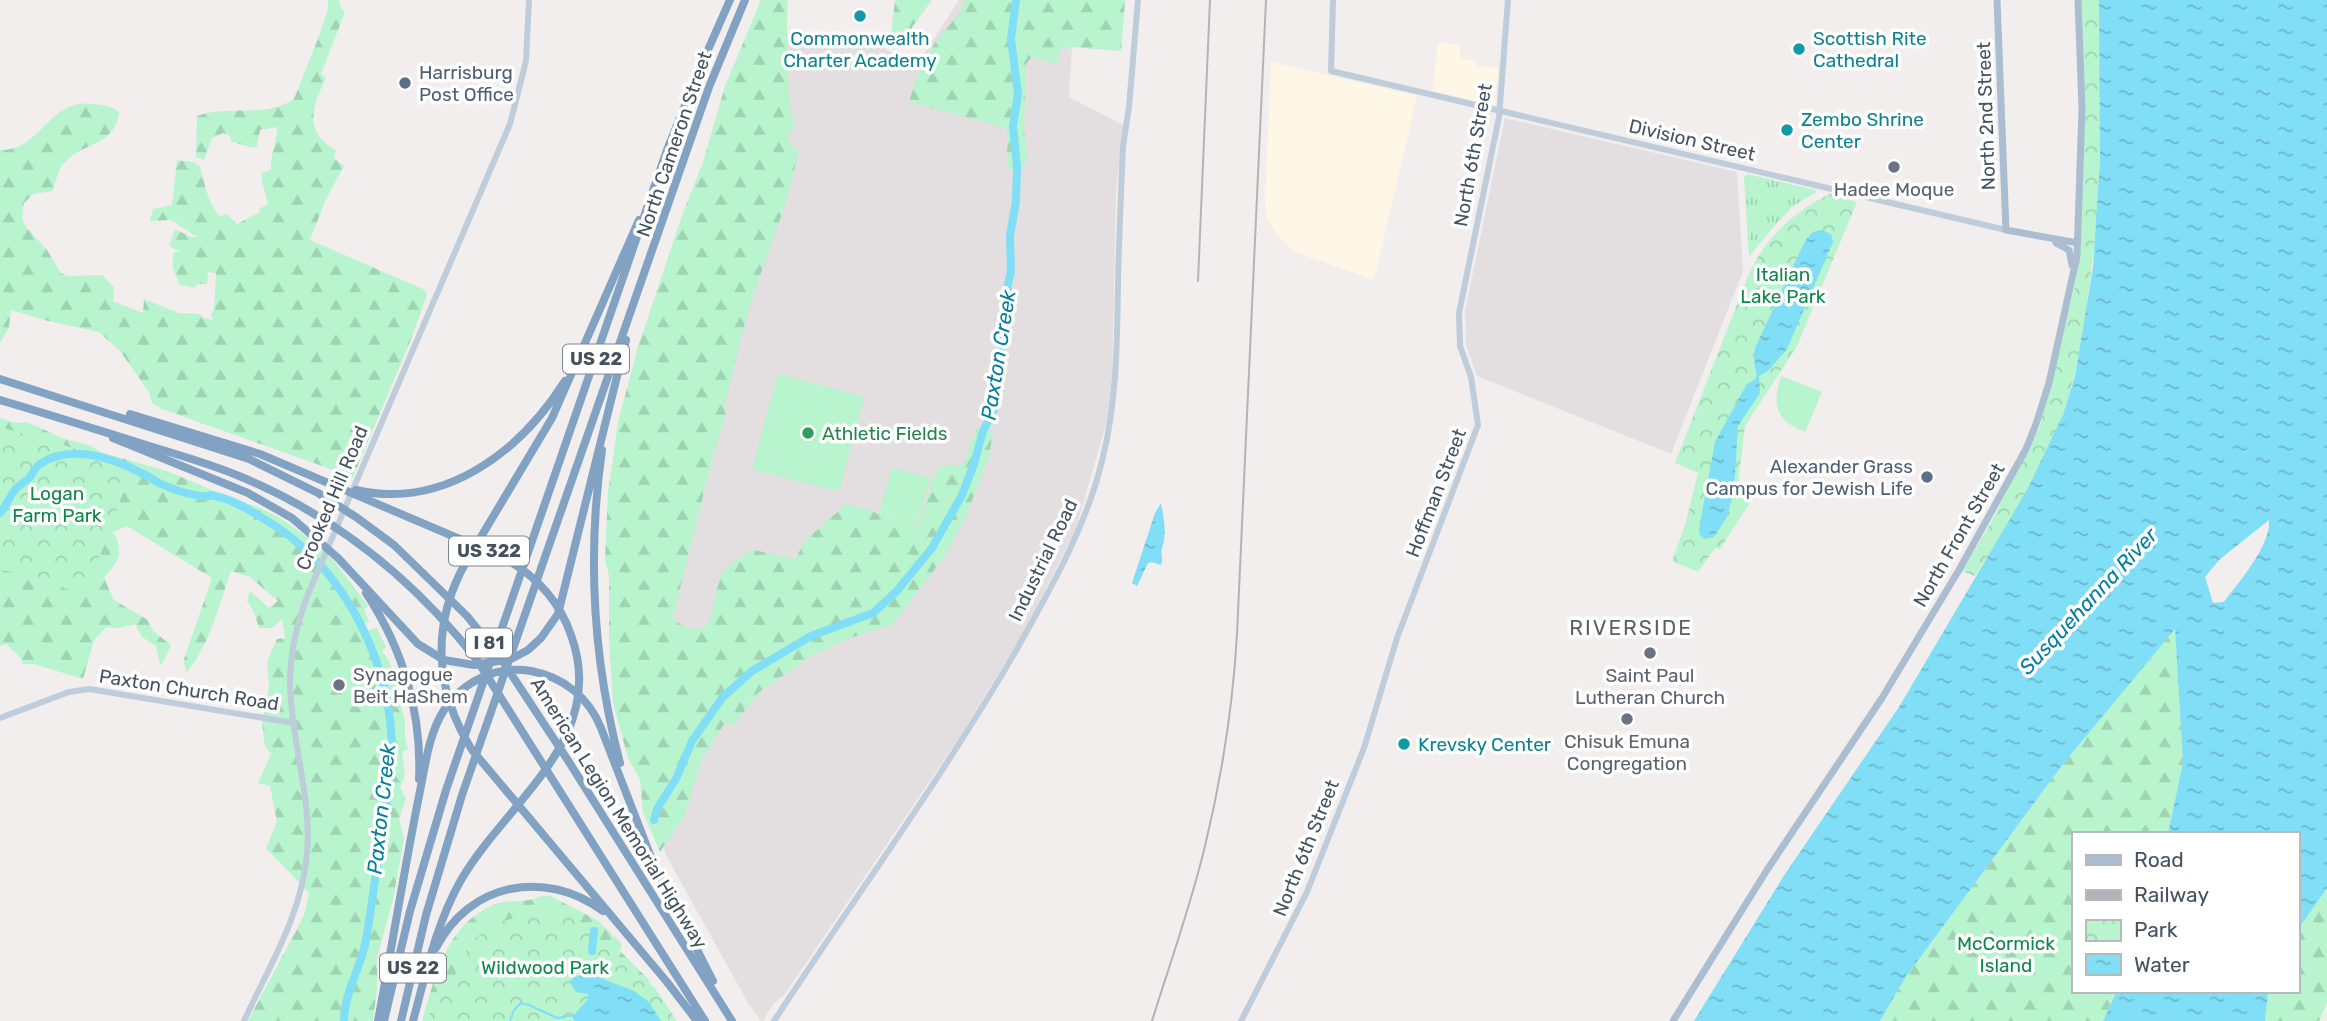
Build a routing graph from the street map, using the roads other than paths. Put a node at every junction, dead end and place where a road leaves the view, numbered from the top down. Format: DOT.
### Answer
graph roads {
  1 [pos="529,0"];
  2 [pos="730,0"];
  3 [pos="745,0"];
  4 [pos="1138,0"];
  5 [pos="1333,0"];
  6 [pos="1508,0"];
  7 [pos="1997,0"];
  8 [pos="2078,0"];
  9 [pos="1500,111"];
  10 [pos="659,172"];
  11 [pos="2006,230"];
  12 [pos="2046,239"];
  13 [pos="2078,243"];
  14 [pos="2073,271"];
  15 [pos="636,300"];
  16 [pos="1459,313"];
  17 [pos="581,354"];
  18 [pos="0,379"];
  19 [pos="0,400"];
  20 [pos="607,413"];
  21 [pos="112,414"];
  22 [pos="99,430"];
  23 [pos="333,484"];
  24 [pos="346,565"];
  25 [pos="1384,680"];
  26 [pos="0,718"];
  27 [pos="294,723"];
  28 [pos="416,812"];
  29 [pos="636,820"];
  30 [pos="615,922"];
  31 [pos="428,967"];
  32 [pos="243,1021"];
  33 [pos="378,1021"];
  34 [pos="384,1021"];
  35 [pos="401,1021"];
  36 [pos="413,1021"];
  37 [pos="697,1021"];
  38 [pos="705,1021"];
  39 [pos="733,1021"];
  40 [pos="774,1021"];
  41 [pos="1241,1021"];
  42 [pos="1673,1021"];
  1 -- 27 [label="street, Crooked Hill Road"];
  2 -- 10 [label="highway, North Cameron Street / US 22"];
  3 -- 15 [label="highway, North Cameron Street / US 22"];
  4 -- 40 [label="street, Industrial Road"];
  5 -- 9 [label="street, Division Street"];
  6 -- 9 [label="street, North 6th Street"];
  7 -- 11 [label="main road, North 2nd Street"];
  8 -- 13 [label="main road, North Front Street"];
  9 -- 11 [label="street, Division Street"];
  9 -- 16 [label="street, North 6th Street"];
  10 -- 17 [label="highway"];
  10 -- 34 [label="highway, US 22"];
  11 -- 12 [label="main road, Division Street"];
  12 -- 13 [label="main road, Division Street"];
  12 -- 14 [label="main road, Division Street"];
  13 -- 14 [label="main road, North Front Street"];
  14 -- 42 [label="main road, North Front Street"];
  15 -- 20 [label="highway"];
  15 -- 35 [label="highway, US 22"];
  16 -- 25 [label="street, Hoffman Street"];
  17 -- 23 [label="highway"];
  17 -- 30 [label="highway"];
  18 -- 21 [label="highway, American Legion Memorial Highway / I 81"];
  19 -- 22 [label="highway, American Legion Memorial Highway / I 81"];
  20 -- 24 [label="highway"];
  20 -- 29 [label="highway"];
  21 -- 23 [label="highway, US 322"];
  21 -- 39 [label="highway, American Legion Memorial Highway / I 81"];
  22 -- 24 [label="highway"];
  22 -- 38 [label="highway, American Legion Memorial Highway / I 81"];
  23 -- 31 [label="highway, US 322"];
  24 -- 28 [label="highway"];
  25 -- 41 [label="street, North 6th Street"];
  26 -- 27 [label="street, Paxton Church Road"];
  27 -- 32 [label="street, Crooked Hill Road"];
  28 -- 29 [label="highway"];
  28 -- 33 [label="highway"];
  29 -- 39 [label="highway"];
  30 -- 31 [label="highway"];
  30 -- 37 [label="highway"];
  31 -- 36 [label="highway, US 322"];
}
